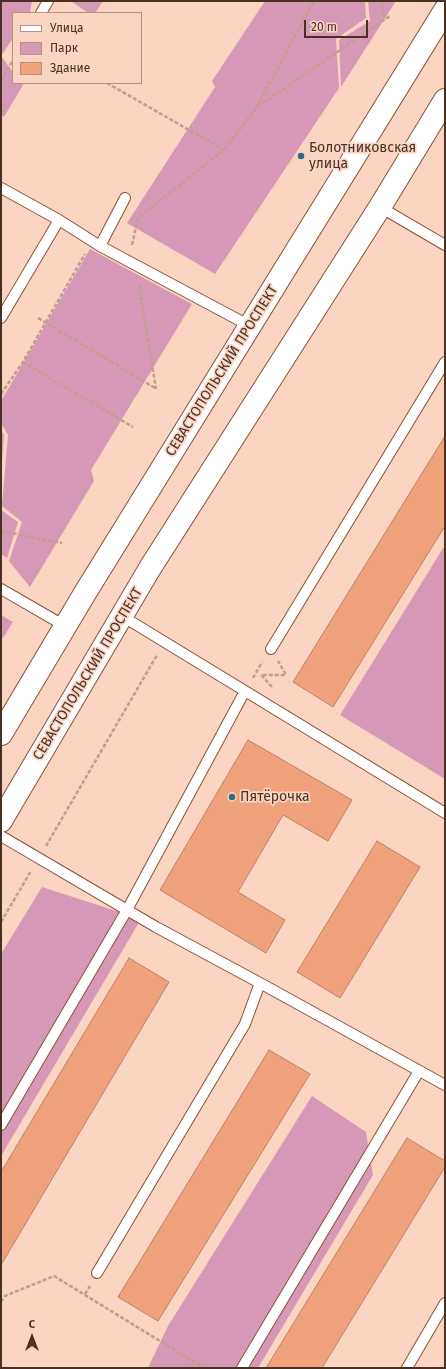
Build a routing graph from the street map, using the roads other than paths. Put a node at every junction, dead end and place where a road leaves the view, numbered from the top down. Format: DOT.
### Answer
graph roads {
  1 [pos="48,1"];
  2 [pos="445,10"];
  3 [pos="42,12"];
  4 [pos="445,100"];
  5 [pos="1,188"];
  6 [pos="125,198"];
  7 [pos="380,208"];
  8 [pos="59,220"];
  9 [pos="96,244"];
  10 [pos="445,245"];
  11 [pos="1,318"];
  12 [pos="250,326"];
  13 [pos="445,362"];
  14 [pos="1,589"];
  15 [pos="122,616"];
  16 [pos="65,626"];
  17 [pos="271,649"];
  18 [pos="245,691"];
  19 [pos="1,734"];
  20 [pos="445,813"];
  21 [pos="1,821"];
  22 [pos="1,836"];
  23 [pos="126,910"];
  24 [pos="260,983"];
  25 [pos="419,1071"];
  26 [pos="445,1085"];
  27 [pos="1,1125"];
  28 [pos="97,1273"];
  29 [pos="445,1304"];
  30 [pos="242,1368"];
  31 [pos="407,1368"];
  1 -- 3 [label="lane"];
  2 -- 12 [label="main road, СЕВАСТОПОЛЬСКИЙ ПРОСПЕКТ"];
  4 -- 7 [label="main road, СЕВАСТОПОЛЬСКИЙ ПРОСПЕКТ"];
  5 -- 8 [label="lane"];
  6 -- 9 [label="lane"];
  7 -- 10 [label="lane"];
  7 -- 15 [label="main road, СЕВАСТОПОЛЬСКИЙ ПРОСПЕКТ"];
  8 -- 9 [label="lane"];
  8 -- 11 [label="lane"];
  9 -- 12 [label="lane"];
  12 -- 16 [label="main road, СЕВАСТОПОЛЬСКИЙ ПРОСПЕКТ"];
  13 -- 17 [label="lane"];
  14 -- 16 [label="lane"];
  15 -- 18 [label="lane"];
  15 -- 21 [label="main road, СЕВАСТОПОЛЬСКИЙ ПРОСПЕКТ"];
  16 -- 19 [label="main road, СЕВАСТОПОЛЬСКИЙ ПРОСПЕКТ"];
  18 -- 20 [label="lane"];
  18 -- 23 [label="lane"];
  22 -- 23 [label="lane"];
  23 -- 24 [label="lane"];
  23 -- 27 [label="lane"];
  24 -- 25 [label="lane"];
  24 -- 28 [label="lane"];
  25 -- 26 [label="lane"];
  25 -- 30 [label="lane"];
  29 -- 31 [label="lane"];
}
